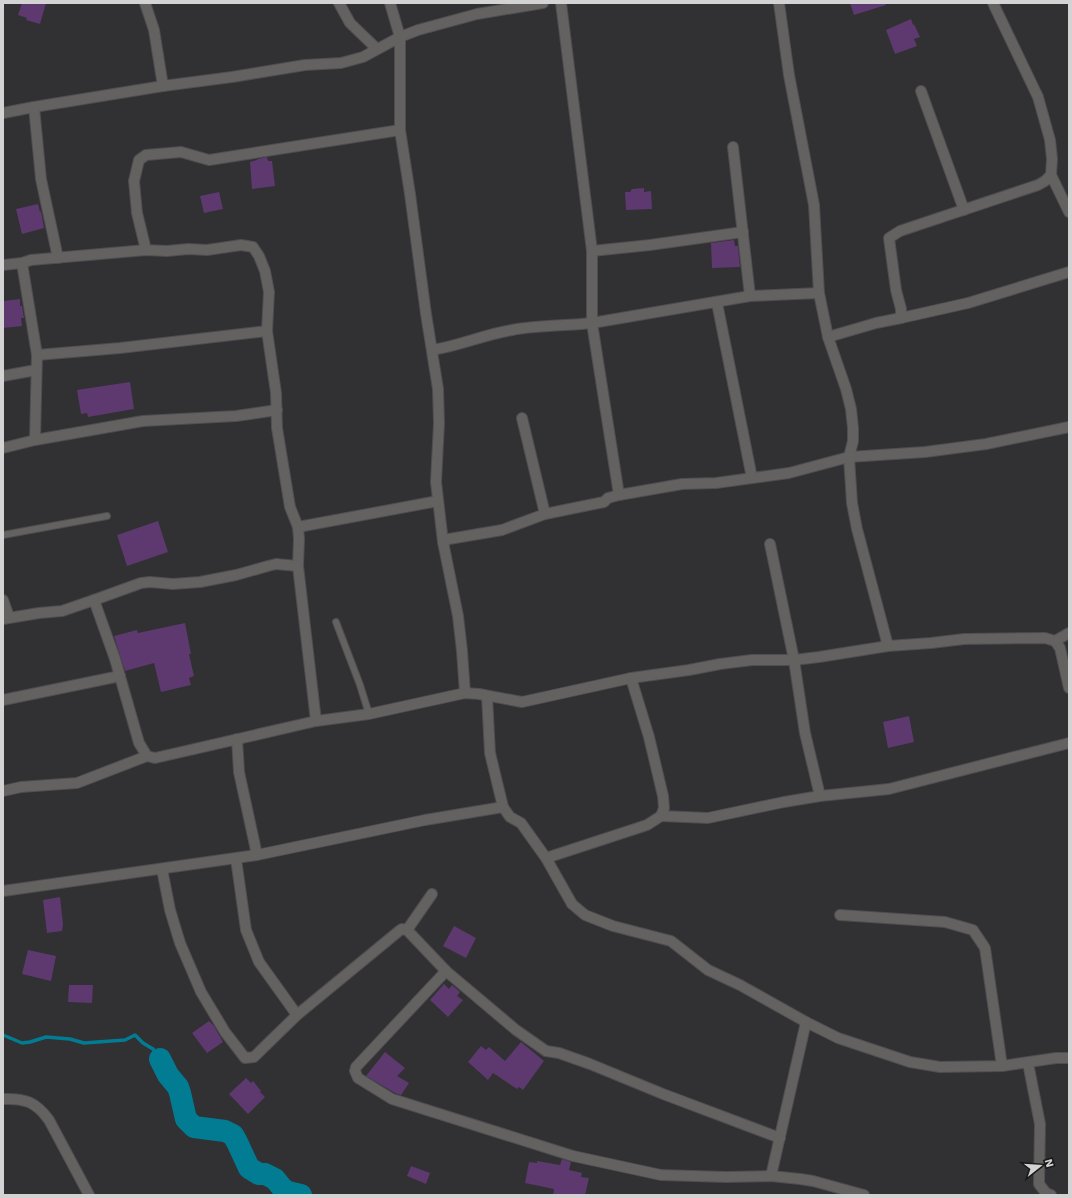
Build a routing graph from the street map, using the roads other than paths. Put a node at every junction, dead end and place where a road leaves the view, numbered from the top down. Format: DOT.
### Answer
graph roads {
  1 [pos="145,3"];
  2 [pos="339,3"];
  3 [pos="390,3"];
  4 [pos="543,3"];
  5 [pos="561,3"];
  6 [pos="779,3"];
  7 [pos="992,3"];
  8 [pos="400,37"];
  9 [pos="377,49"];
  10 [pos="163,86"];
  11 [pos="922,91"];
  12 [pos="34,107"];
  13 [pos="3,113"];
  14 [pos="400,130"];
  15 [pos="733,147"];
  16 [pos="1051,175"];
  17 [pos="964,210"];
  18 [pos="1069,212"];
  19 [pos="743,232"];
  20 [pos="146,250"];
  21 [pos="592,251"];
  22 [pos="58,258"];
  23 [pos="22,263"];
  24 [pos="3,266"];
  25 [pos="1069,272"];
  26 [pos="818,293"];
  27 [pos="750,296"];
  28 [pos="717,303"];
  29 [pos="901,318"];
  30 [pos="592,323"];
  31 [pos="267,331"];
  32 [pos="828,337"];
  33 [pos="432,350"];
  34 [pos="37,355"];
  35 [pos="36,370"];
  36 [pos="3,376"];
  37 [pos="277,410"];
  38 [pos="522,418"];
  39 [pos="1069,427"];
  40 [pos="35,440"];
  41 [pos="3,448"];
  42 [pos="849,457"];
  43 [pos="752,478"];
  44 [pos="619,495"];
  45 [pos="438,501"];
  46 [pos="545,514"];
  47 [pos="107,516"];
  48 [pos="298,528"];
  49 [pos="3,535"];
  50 [pos="442,542"];
  51 [pos="770,544"];
  52 [pos="298,566"];
  53 [pos="3,600"];
  54 [pos="94,600"];
  55 [pos="6,618"];
  56 [pos="336,622"];
  57 [pos="1069,633"];
  58 [pos="1055,641"];
  59 [pos="888,646"];
  60 [pos="794,660"];
  61 [pos="120,676"];
  62 [pos="631,678"];
  63 [pos="1069,688"];
  64 [pos="465,693"];
  65 [pos="487,696"];
  66 [pos="3,700"];
  67 [pos="369,714"];
  68 [pos="316,721"];
  69 [pos="237,739"];
  70 [pos="1069,743"];
  71 [pos="147,756"];
  72 [pos="3,792"];
  73 [pos="820,796"];
  74 [pos="503,808"];
  75 [pos="661,816"];
  76 [pos="258,855"];
  77 [pos="546,858"];
  78 [pos="236,859"];
  79 [pos="162,869"];
  80 [pos="3,891"];
  81 [pos="432,894"];
  82 [pos="840,915"];
  83 [pos="407,930"];
  84 [pos="446,971"];
  85 [pos="296,1015"];
  86 [pos="806,1022"];
  87 [pos="1069,1058"];
  88 [pos="1028,1063"];
  89 [pos="1002,1066"];
  90 [pos="3,1099"];
  91 [pos="780,1138"];
  92 [pos="770,1176"];
  93 [pos="1046,1194"];
  94 [pos="89,1195"];
  95 [pos="864,1195"];
  1 -- 10 [label="street"];
  2 -- 9 [label="street"];
  3 -- 8 [label="street"];
  4 -- 8 [label="street"];
  5 -- 21 [label="street"];
  6 -- 26 [label="street"];
  7 -- 16 [label="street"];
  8 -- 9 [label="street"];
  8 -- 14 [label="street"];
  9 -- 10 [label="street"];
  10 -- 12 [label="street"];
  11 -- 17 [label="street"];
  12 -- 13 [label="street"];
  12 -- 22 [label="street"];
  14 -- 20 [label="street"];
  14 -- 33 [label="street"];
  15 -- 19 [label="street"];
  16 -- 17 [label="street"];
  16 -- 18 [label="street"];
  17 -- 29 [label="street"];
  19 -- 21 [label="street"];
  19 -- 27 [label="street"];
  20 -- 22 [label="street"];
  20 -- 31 [label="street"];
  21 -- 30 [label="street"];
  22 -- 23 [label="street"];
  23 -- 24 [label="street"];
  23 -- 34 [label="street"];
  25 -- 29 [label="street"];
  26 -- 27 [label="street"];
  26 -- 32 [label="street"];
  27 -- 28 [label="street"];
  28 -- 30 [label="street"];
  28 -- 43 [label="street"];
  29 -- 32 [label="street"];
  30 -- 33 [label="street"];
  30 -- 44 [label="street"];
  31 -- 34 [label="street"];
  31 -- 37 [label="street"];
  32 -- 42 [label="street"];
  33 -- 45 [label="street"];
  34 -- 35 [label="street"];
  35 -- 36 [label="street"];
  35 -- 40 [label="street"];
  37 -- 40 [label="street"];
  37 -- 48 [label="street"];
  38 -- 46 [label="street"];
  39 -- 42 [label="street"];
  40 -- 41 [label="street"];
  42 -- 43 [label="street"];
  42 -- 59 [label="street"];
  43 -- 44 [label="street"];
  44 -- 46 [label="street"];
  45 -- 48 [label="street"];
  45 -- 50 [label="street"];
  46 -- 50 [label="street"];
  47 -- 49 [label="lane"];
  48 -- 52 [label="street"];
  50 -- 64 [label="street"];
  51 -- 60 [label="street"];
  52 -- 54 [label="street"];
  52 -- 68 [label="street"];
  53 -- 55 [label="street"];
  54 -- 55 [label="street"];
  54 -- 61 [label="street"];
  56 -- 67 [label="lane"];
  57 -- 58 [label="street"];
  58 -- 59 [label="street"];
  58 -- 63 [label="street"];
  59 -- 60 [label="street"];
  60 -- 62 [label="street"];
  60 -- 73 [label="street"];
  61 -- 66 [label="street"];
  61 -- 71 [label="street"];
  62 -- 65 [label="street"];
  62 -- 75 [label="street"];
  64 -- 65 [label="street"];
  64 -- 67 [label="street"];
  65 -- 74 [label="street"];
  67 -- 68 [label="street"];
  68 -- 69 [label="street"];
  69 -- 71 [label="street"];
  69 -- 76 [label="street"];
  70 -- 73 [label="street"];
  71 -- 72 [label="street"];
  73 -- 75 [label="street"];
  74 -- 76 [label="street"];
  74 -- 77 [label="street"];
  75 -- 77 [label="street"];
  76 -- 78 [label="street"];
  77 -- 86 [label="street"];
  78 -- 79 [label="street"];
  78 -- 85 [label="street"];
  79 -- 80 [label="street"];
  79 -- 85 [label="street"];
  81 -- 83 [label="street"];
  82 -- 89 [label="street"];
  83 -- 84 [label="street"];
  83 -- 85 [label="street"];
  84 -- 91 [label="street"];
  84 -- 92 [label="street"];
  86 -- 89 [label="street"];
  86 -- 91 [label="street"];
  87 -- 88 [label="street"];
  88 -- 89 [label="street"];
  88 -- 93 [label="street"];
  90 -- 94 [label="street"];
  91 -- 92 [label="street"];
  92 -- 95 [label="street"];
}
